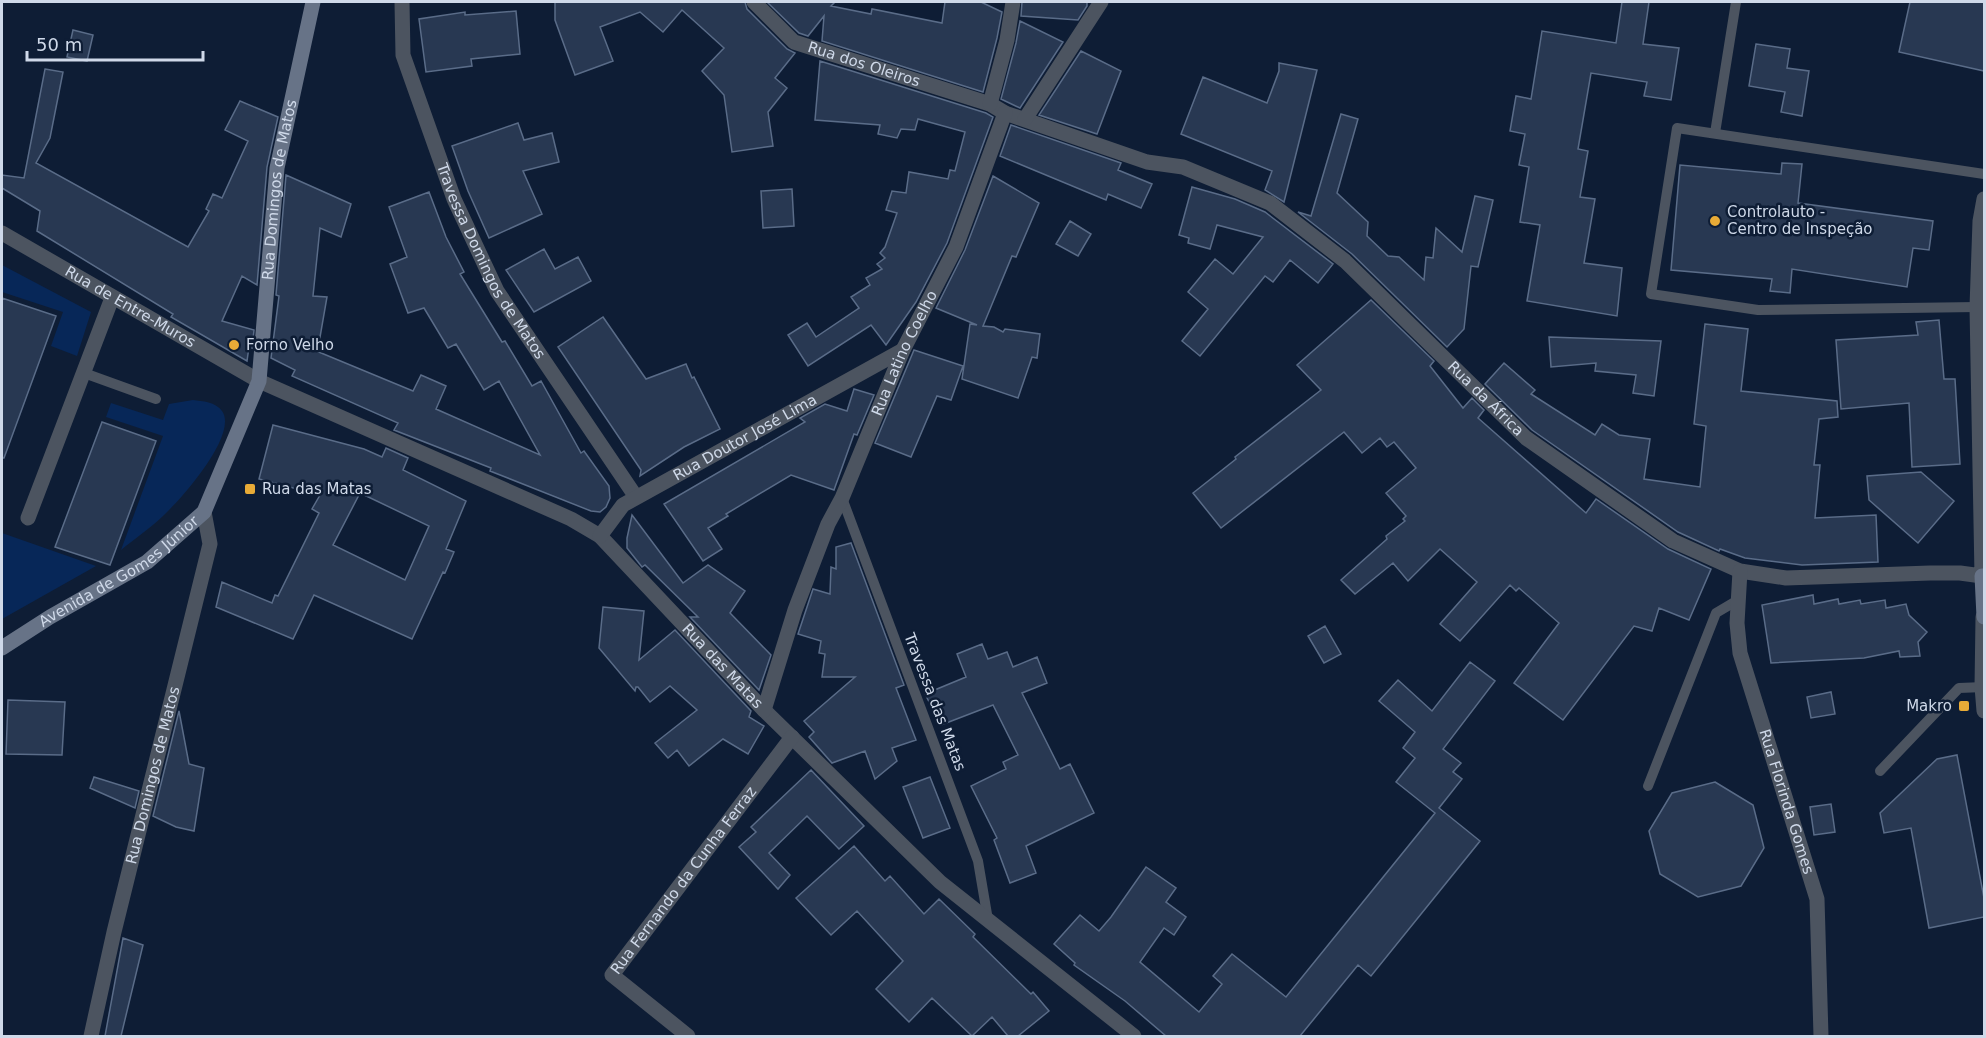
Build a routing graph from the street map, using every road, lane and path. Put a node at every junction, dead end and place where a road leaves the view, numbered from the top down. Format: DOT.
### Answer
graph roads {
  1 [pos="313,2"];
  2 [pos="402,2"];
  3 [pos="753,2"];
  4 [pos="1013,2"];
  5 [pos="1101,2"];
  6 [pos="1736,2"];
  7 [pos="990,104"];
  8 [pos="1005,113"];
  9 [pos="1025,119"];
  10 [pos="1714,133"];
  11 [pos="1984,174"];
  12 [pos="1984,199"];
  13 [pos="2,233"];
  14 [pos="1982,246"];
  15 [pos="112,298"];
  16 [pos="1977,307"];
  17 [pos="903,350"];
  18 [pos="84,373"];
  19 [pos="259,381"];
  20 [pos="156,399"];
  21 [pos="636,497"];
  22 [pos="842,498"];
  23 [pos="204,512"];
  24 [pos="28,518"];
  25 [pos="600,536"];
  26 [pos="1740,571"];
  27 [pos="1983,576"];
  28 [pos="1738,600"];
  29 [pos="1984,617"];
  30 [pos="2,648"];
  31 [pos="1983,687"];
  32 [pos="764,710"];
  33 [pos="1984,711"];
  34 [pos="792,737"];
  35 [pos="1880,771"];
  36 [pos="1648,786"];
  37 [pos="988,920"];
  38 [pos="91,1036"];
  39 [pos="688,1036"];
  40 [pos="1134,1036"];
  41 [pos="1821,1036"];
  1 -- 19 [label="main road, Rua Domingos de Matos"];
  2 -- 21 [label="street, Travessa Domingos de Matos"];
  3 -- 7 [label="street, Rua dos Oleiros"];
  4 -- 7 [label="street"];
  5 -- 9 [label="street"];
  6 -- 10 [label="lane"];
  7 -- 8 [label="street"];
  8 -- 9 [label="street, Rua da África"];
  8 -- 17 [label="street, Rua Latino Coelho"];
  9 -- 26 [label="street, Rua da África"];
  10 -- 11 [label="lane"];
  10 -- 16 [label="lane"];
  12 -- 14 [label="street"];
  13 -- 15 [label="street, Rua de Entre-Muros"];
  14 -- 16 [label="street"];
  15 -- 18 [label="street"];
  15 -- 19 [label="street, Rua de Entre-Muros"];
  16 -- 27 [label="street"];
  17 -- 21 [label="street, Rua Doutor José Lima"];
  17 -- 22 [label="street, Rua Latino Coelho"];
  18 -- 20 [label="lane"];
  18 -- 24 [label="street"];
  19 -- 23 [label="main road, Avenida de Gomes Júnior"];
  19 -- 25 [label="street, Rua das Matas"];
  21 -- 25 [label="street, Rua Doutor José Lima"];
  22 -- 32 [label="street, Rua Latino Coelho"];
  22 -- 37 [label="lane, Travessa das Matas"];
  23 -- 30 [label="main road, Avenida de Gomes Júnior"];
  23 -- 38 [label="street, Rua Domingos de Matos"];
  25 -- 32 [label="street, Rua das Matas"];
  26 -- 27 [label="street, Rua da África"];
  26 -- 28 [label="street, Rua Florinda Gomes"];
  27 -- 29 [label="main road"];
  28 -- 36 [label="lane"];
  28 -- 41 [label="street, Rua Florinda Gomes"];
  29 -- 31 [label="street"];
  31 -- 33 [label="street"];
  31 -- 35 [label="lane"];
  32 -- 34 [label="street, Rua das Matas"];
  34 -- 37 [label="street, Rua das Matas"];
  34 -- 39 [label="street, Rua Fernando da Cunha Ferraz"];
  37 -- 40 [label="street, Rua das Matas"];
}
